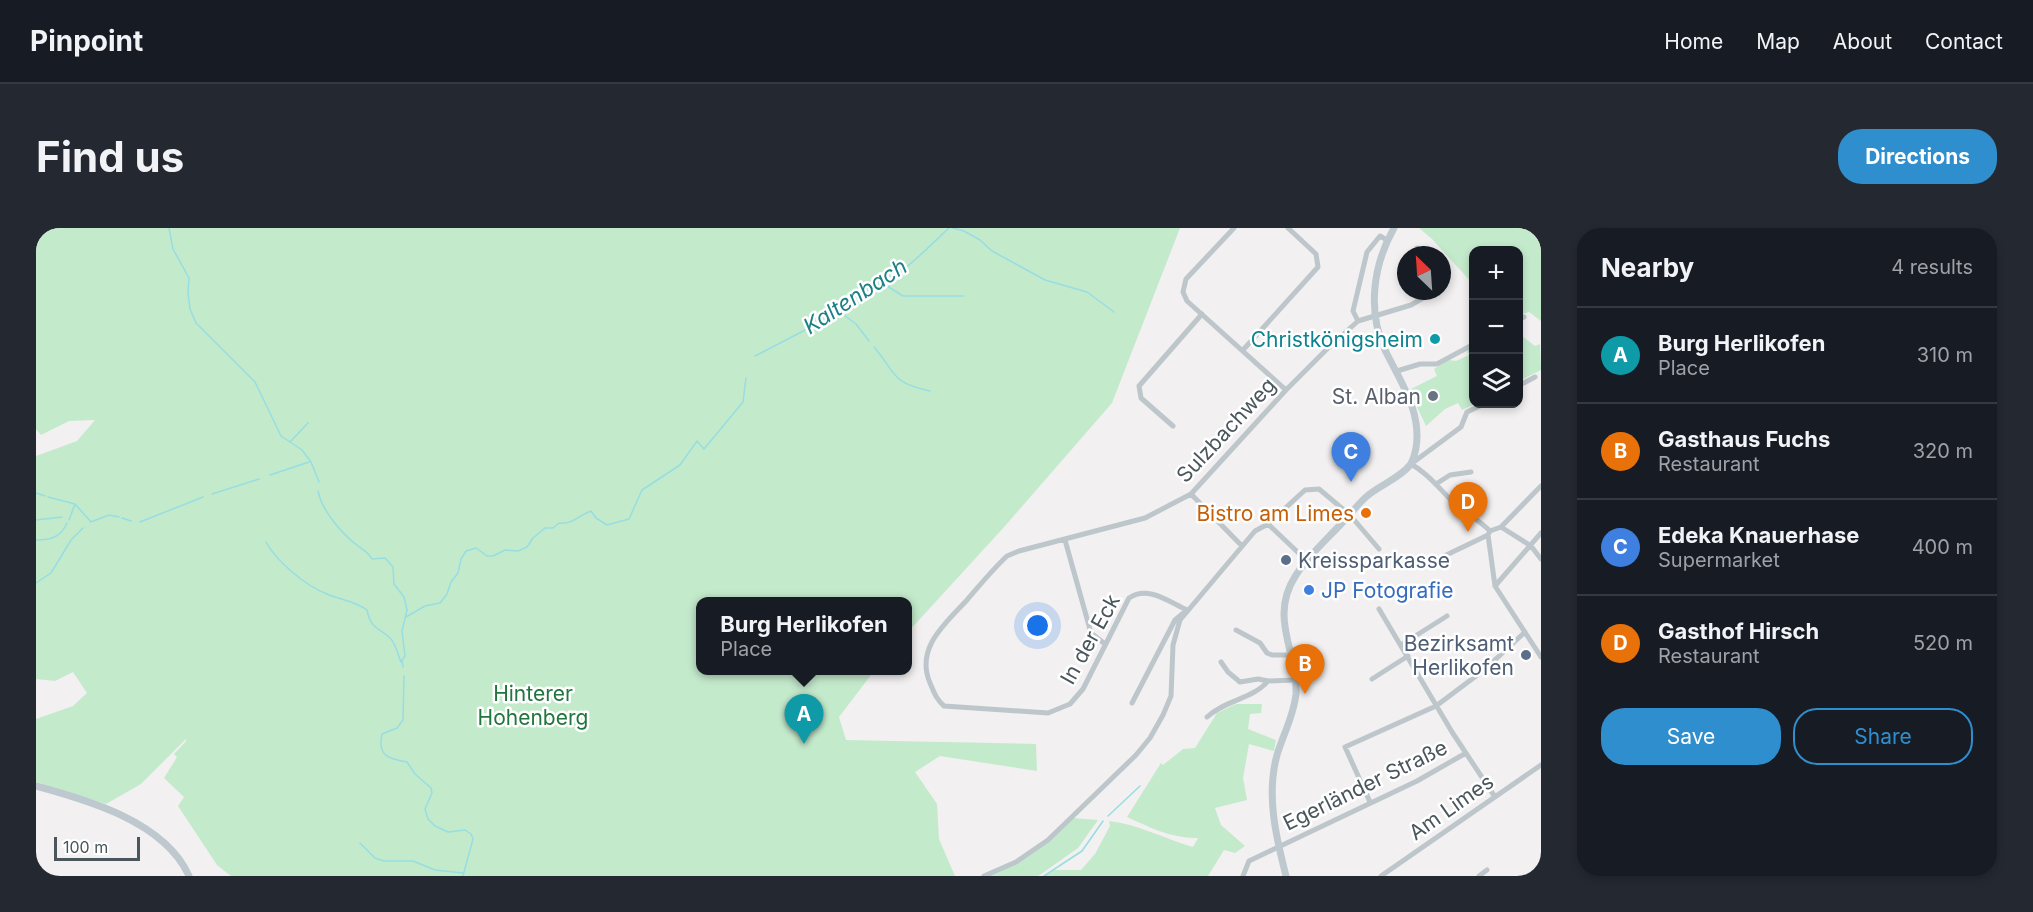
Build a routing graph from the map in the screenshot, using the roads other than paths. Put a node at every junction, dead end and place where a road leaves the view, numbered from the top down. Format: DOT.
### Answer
graph roads {
  1 [pos="1234,228"];
  2 [pos="1288,228"];
  3 [pos="1394,228"];
  4 [pos="1387,240"];
  5 [pos="1420,300"];
  6 [pos="1202,315"];
  7 [pos="1376,318"];
  8 [pos="1358,321"];
  9 [pos="1469,347"];
  10 [pos="1243,350"];
  11 [pos="1397,371"];
  12 [pos="1536,377"];
  13 [pos="1523,384"];
  14 [pos="1286,390"];
  15 [pos="1476,408"];
  16 [pos="1173,426"];
  17 [pos="1411,464"];
  18 [pos="1471,472"];
  19 [pos="1437,484"];
  20 [pos="1541,486"];
  21 [pos="1191,494"];
  22 [pos="1350,515"];
  23 [pos="1268,524"];
  24 [pos="1501,527"];
  25 [pos="1489,533"];
  26 [pos="1541,533"];
  27 [pos="1065,540"];
  28 [pos="1242,546"];
  29 [pos="1531,546"];
  30 [pos="1379,549"];
  31 [pos="1440,558"];
  32 [pos="1541,559"];
  33 [pos="1307,561"];
  34 [pos="1495,586"];
  35 [pos="1379,609"];
  36 [pos="1187,610"];
  37 [pos="1447,616"];
  38 [pos="1236,630"];
  39 [pos="1525,632"];
  40 [pos="1105,644"];
  41 [pos="1401,645"];
  42 [pos="1290,655"];
  43 [pos="1408,656"];
  44 [pos="1541,657"];
  45 [pos="1221,662"];
  46 [pos="1372,679"];
  47 [pos="1294,680"];
  48 [pos="1268,681"];
  49 [pos="1132,704"];
  50 [pos="1436,706"];
  51 [pos="1207,717"];
  52 [pos="1466,753"];
  53 [pos="1541,765"];
  54 [pos="36,786"];
  55 [pos="1495,797"];
  56 [pos="1370,802"];
  57 [pos="1278,846"];
  58 [pos="1487,870"];
  59 [pos="189,876"];
  60 [pos="984,876"];
  61 [pos="1243,876"];
  62 [pos="1286,876"];
  63 [pos="1381,876"];
  64 [pos="1479,876"];
  1 -- 6 [label="street"];
  2 -- 10 [label="street"];
  3 -- 4 [label="main road"];
  4 -- 7 [label="main road"];
  4 -- 8 [label="street"];
  5 -- 7 [label="street"];
  6 -- 10 [label="street"];
  6 -- 16 [label="street"];
  7 -- 8 [label="street"];
  7 -- 11 [label="main road"];
  8 -- 14 [label="street, Sulzbachweg"];
  9 -- 11 [label="street"];
  10 -- 14 [label="street"];
  11 -- 17 [label="main road"];
  12 -- 13 [label="street"];
  14 -- 21 [label="street, Sulzbachweg"];
  15 -- 17 [label="street"];
  17 -- 19 [label="street"];
  17 -- 22 [label="main road"];
  18 -- 19 [label="street"];
  19 -- 25 [label="street"];
  20 -- 24 [label="street"];
  21 -- 27 [label="street, Sulzbachweg"];
  21 -- 28 [label="street"];
  22 -- 23 [label="street"];
  22 -- 30 [label="street"];
  22 -- 33 [label="main road"];
  23 -- 28 [label="street"];
  23 -- 33 [label="street"];
  24 -- 25 [label="street"];
  24 -- 29 [label="street"];
  25 -- 31 [label="street"];
  25 -- 34 [label="street"];
  26 -- 29 [label="street"];
  27 -- 40 [label="street"];
  27 -- 40 [label="street, In der Eck"];
  28 -- 36 [label="street"];
  29 -- 32 [label="street"];
  29 -- 34 [label="street"];
  33 -- 42 [label="main road"];
  34 -- 39 [label="street"];
  35 -- 41 [label="street"];
  36 -- 40 [label="street, In der Eck"];
  36 -- 49 [label="street"];
  36 -- 60 [label="street"];
  37 -- 41 [label="street"];
  38 -- 42 [label="street"];
  39 -- 44 [label="street"];
  39 -- 50 [label="street"];
  41 -- 43 [label="street"];
  42 -- 47 [label="main road"];
  43 -- 46 [label="street"];
  43 -- 50 [label="street"];
  45 -- 48 [label="street"];
  47 -- 48 [label="street"];
  47 -- 57 [label="main road"];
  48 -- 51 [label="street"];
  50 -- 52 [label="street"];
  50 -- 56 [label="street"];
  52 -- 55 [label="street"];
  52 -- 56 [label="street, Egerländer Straße"];
  53 -- 55 [label="street, Am Limes"];
  54 -- 59 [label="main road"];
  55 -- 63 [label="street, Am Limes"];
  56 -- 57 [label="street, Egerländer Straße"];
  57 -- 61 [label="street, Egerländer Straße"];
  57 -- 62 [label="main road"];
  58 -- 64 [label="street"];
}
